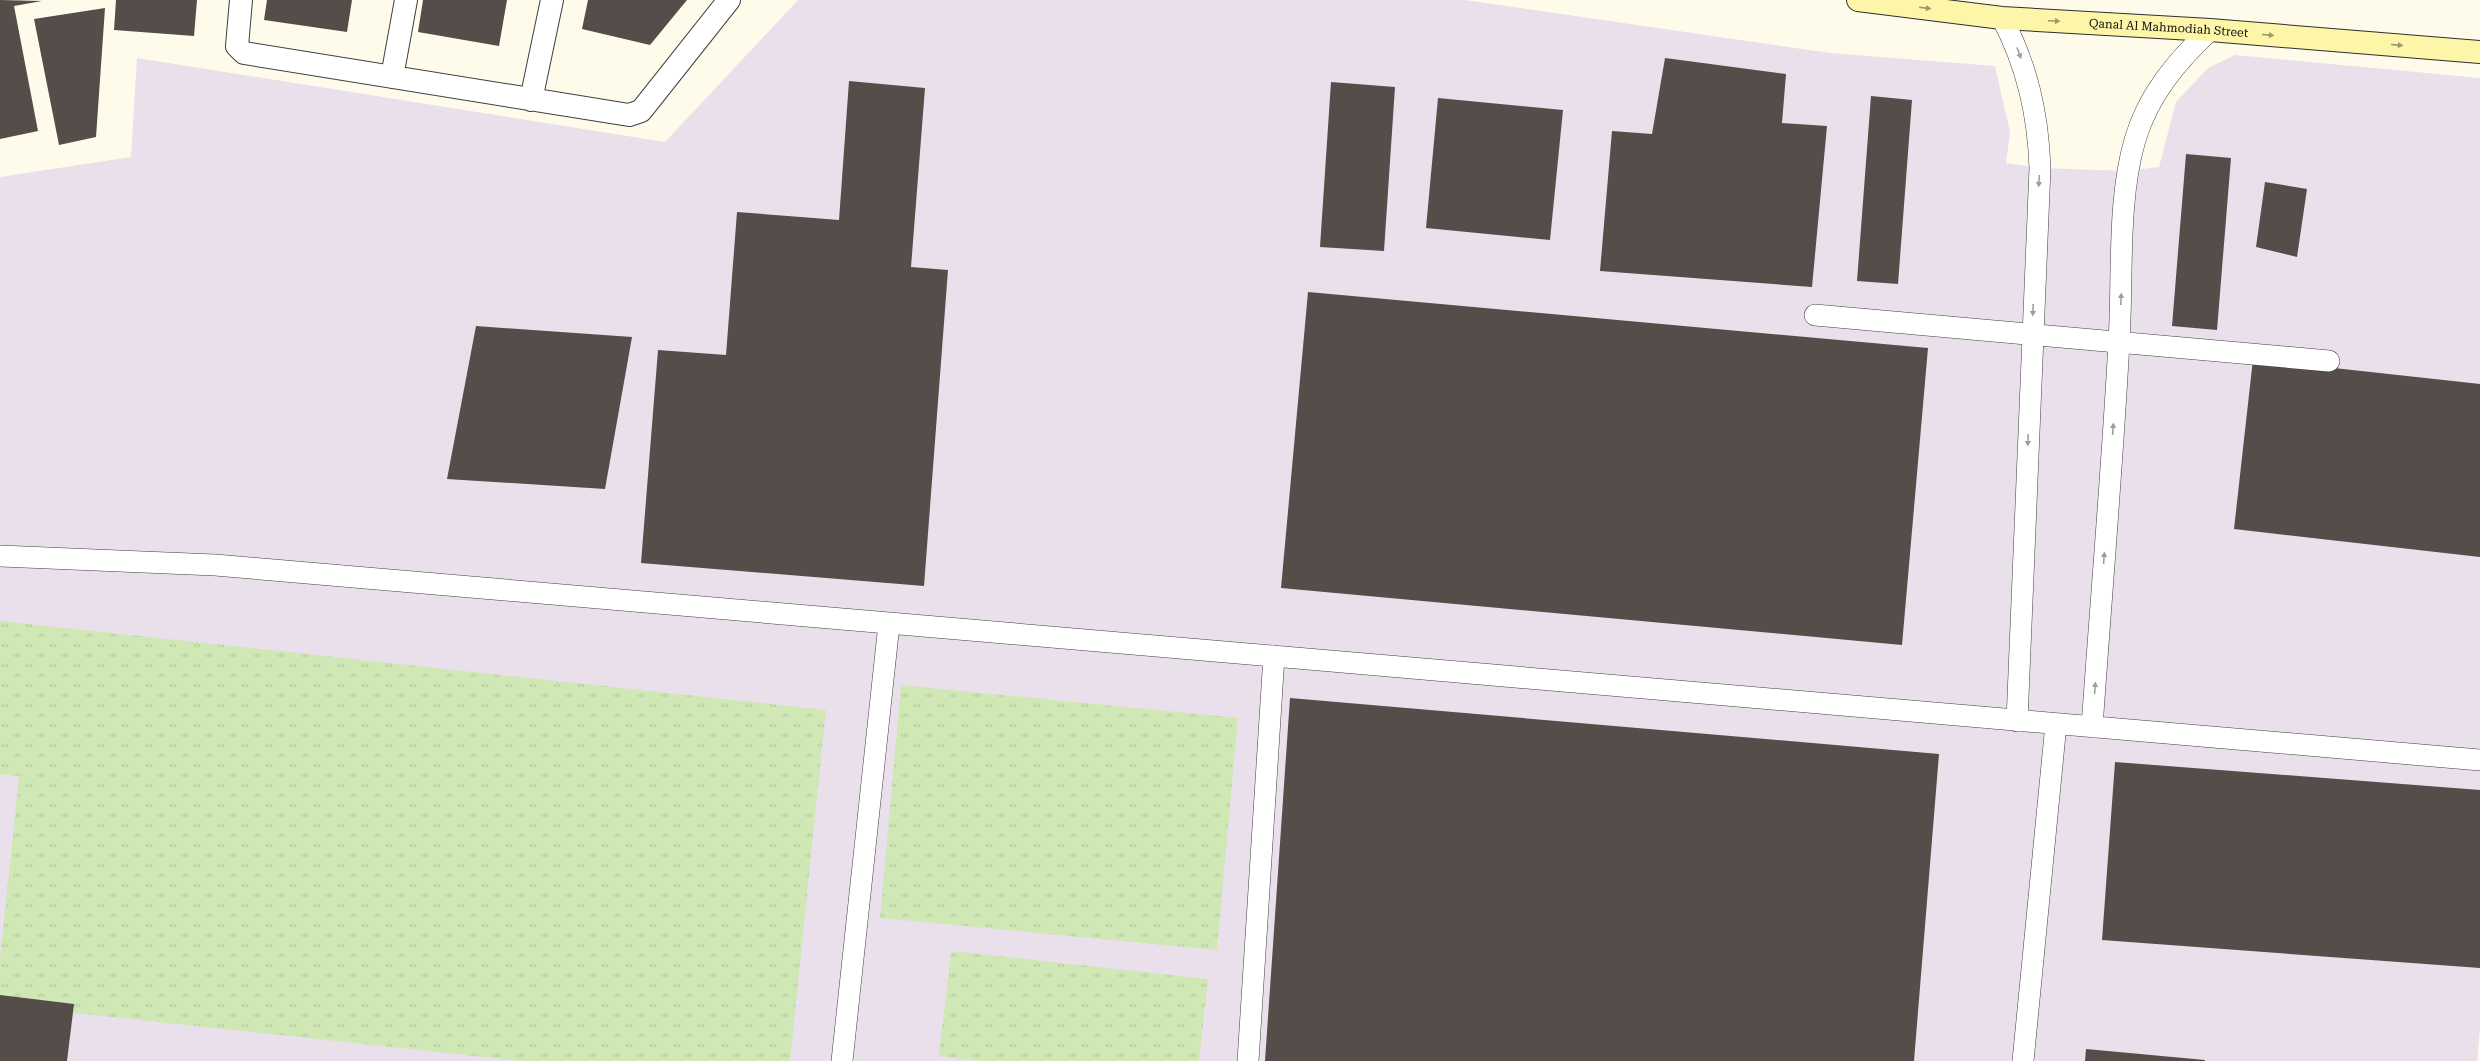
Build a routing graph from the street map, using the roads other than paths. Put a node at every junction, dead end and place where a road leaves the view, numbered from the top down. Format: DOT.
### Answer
graph roads {
  1 [pos="241,0"];
  2 [pos="406,0"];
  3 [pos="552,0"];
  4 [pos="730,0"];
  5 [pos="1858,0"];
  6 [pos="2002,18"];
  7 [pos="2210,30"];
  8 [pos="2480,52"];
  9 [pos="392,78"];
  10 [pos="531,100"];
  11 [pos="1815,315"];
  12 [pos="2032,334"];
  13 [pos="2119,342"];
  14 [pos="2330,361"];
  15 [pos="0,556"];
  16 [pos="889,624"];
  17 [pos="1274,656"];
  18 [pos="2017,720"];
  19 [pos="2056,724"];
  20 [pos="2092,727"];
  21 [pos="2480,760"];
  22 [pos="842,1061"];
  23 [pos="1248,1061"];
  24 [pos="2023,1061"];
  1 -- 9 [label="street"];
  2 -- 9 [label="street"];
  3 -- 10 [label="street"];
  4 -- 10 [label="street"];
  5 -- 6 [label="main road, Qanal Al Mahmodiah Street, one-way"];
  6 -- 7 [label="main road, Qanal Al Mahmodiah Street, one-way"];
  6 -- 12 [label="lane, one-way"];
  7 -- 8 [label="main road, Qanal Al Mahmodiah Street, one-way"];
  13 -- 7 [label="lane, one-way"];
  9 -- 10 [label="street"];
  11 -- 12 [label="lane"];
  12 -- 13 [label="lane"];
  12 -- 18 [label="lane, one-way"];
  13 -- 14 [label="lane"];
  20 -- 13 [label="lane, one-way"];
  15 -- 16 [label="lane"];
  16 -- 17 [label="lane"];
  16 -- 22 [label="lane"];
  17 -- 18 [label="lane"];
  17 -- 23 [label="lane"];
  18 -- 19 [label="lane"];
  19 -- 20 [label="lane"];
  19 -- 24 [label="lane"];
  20 -- 21 [label="lane"];
}
